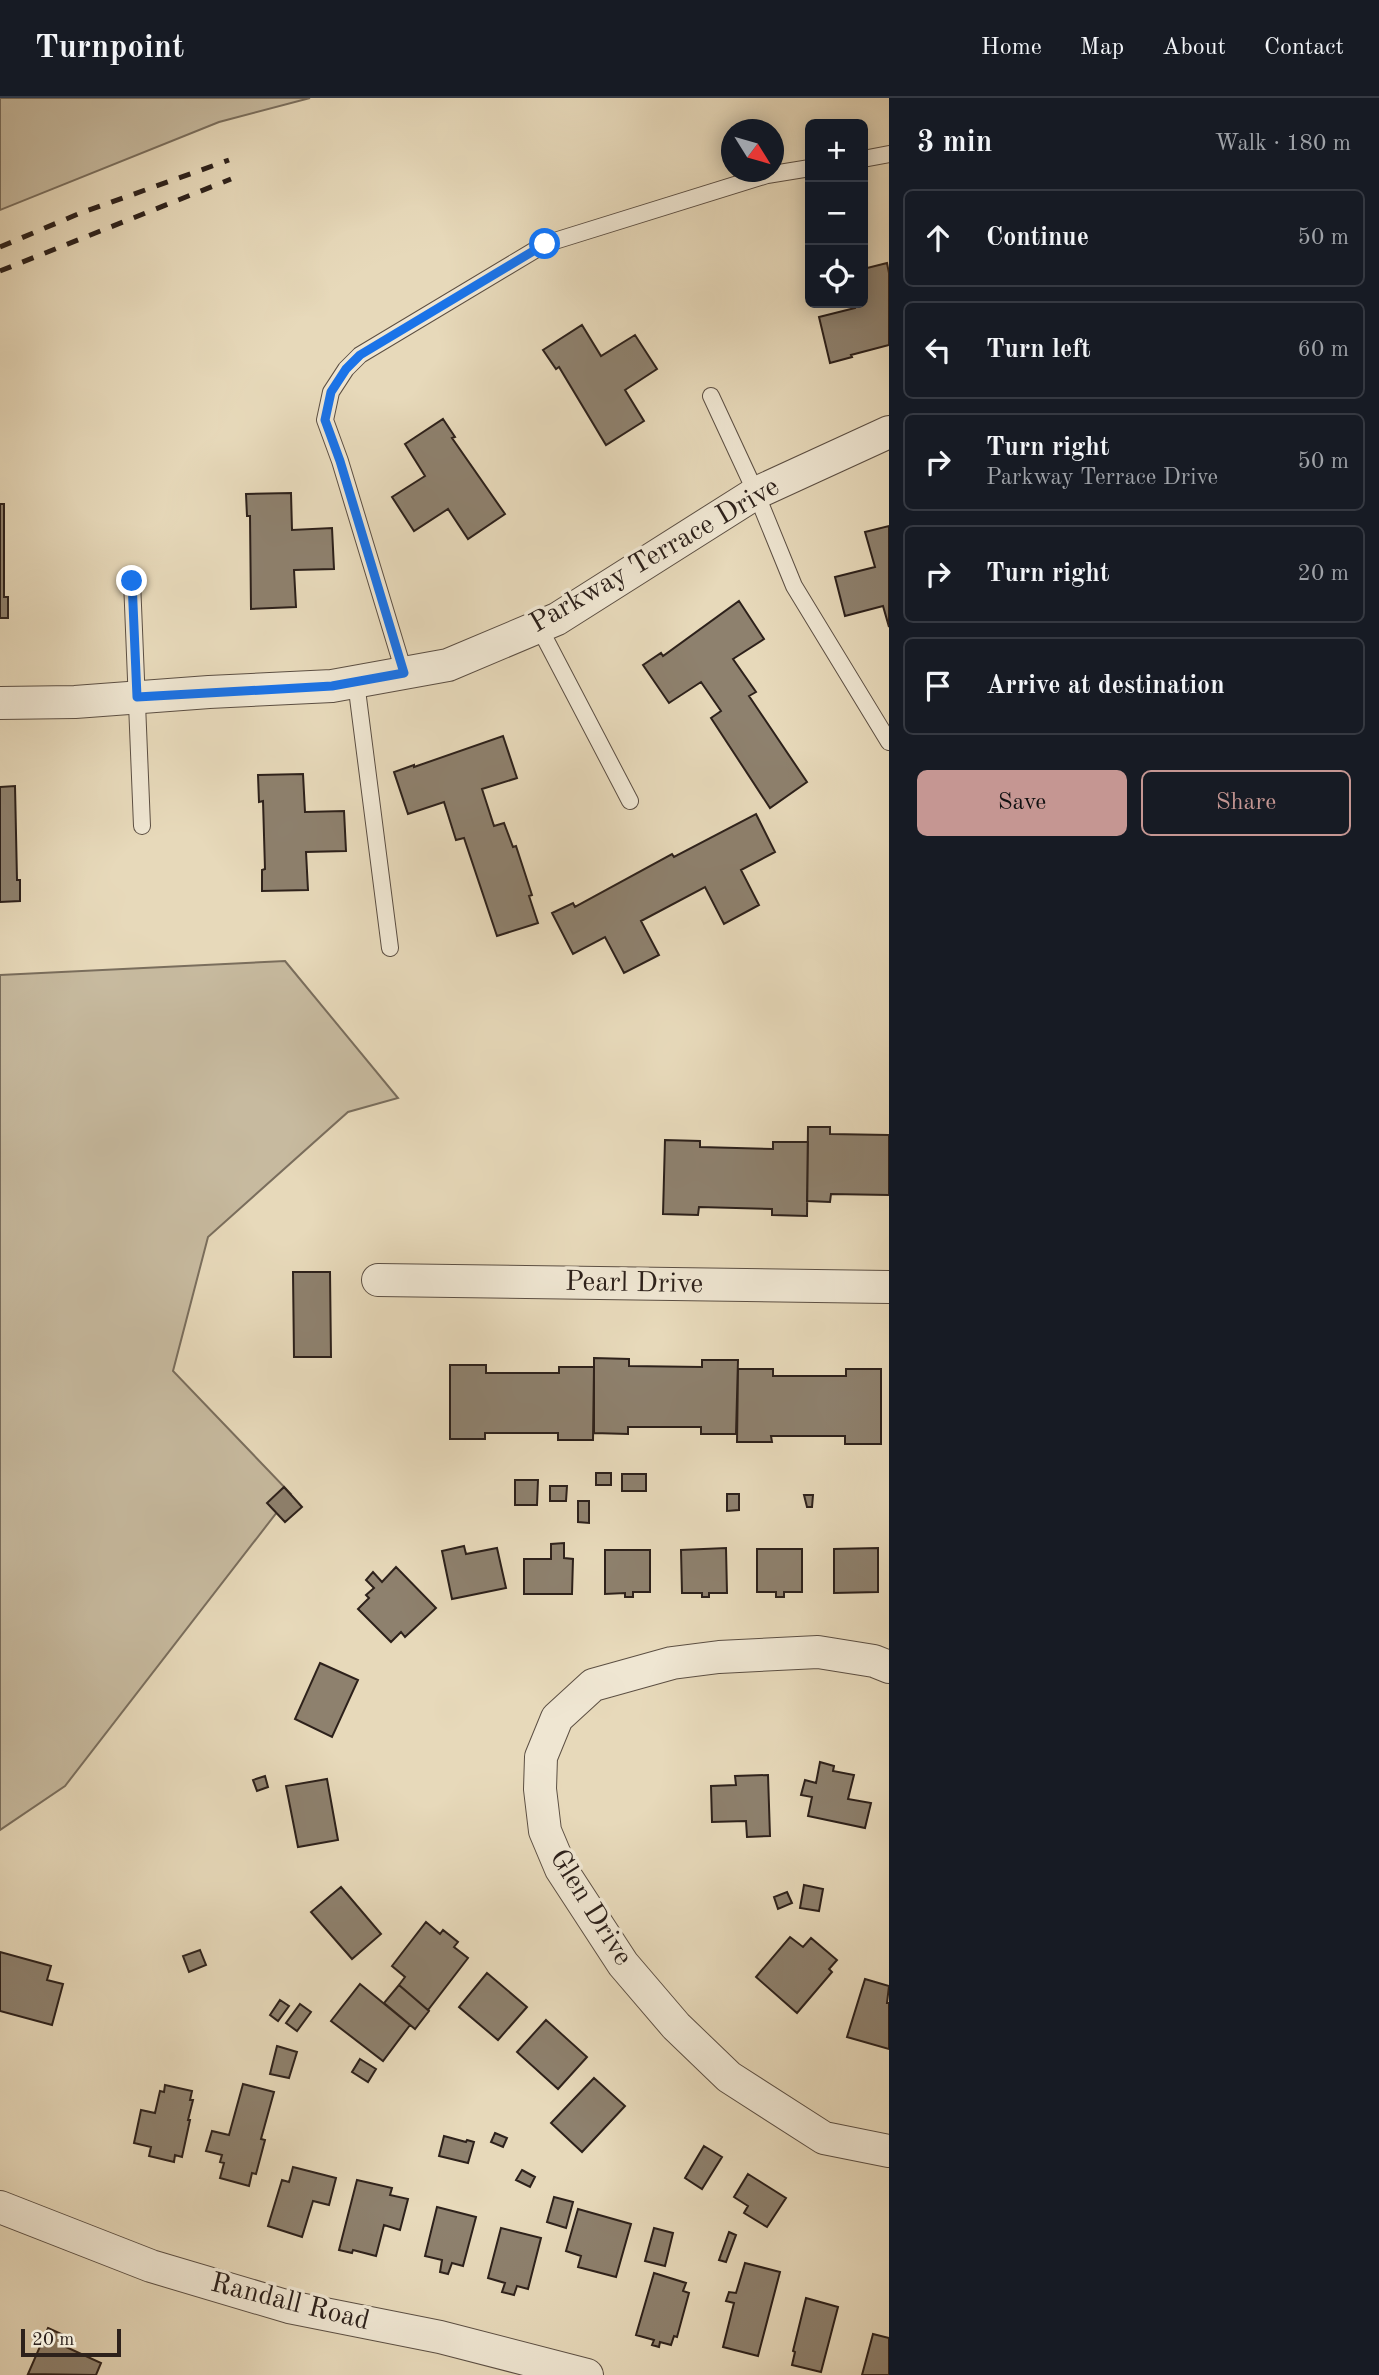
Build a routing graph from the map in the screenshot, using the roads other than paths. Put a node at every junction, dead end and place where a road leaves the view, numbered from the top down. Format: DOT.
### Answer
graph roads {
  1 [pos="889,155"];
  2 [pos="868,158"];
  3 [pos="805,169"];
  4 [pos="711,396"];
  5 [pos="889,432"];
  6 [pos="756,493"];
  7 [pos="132,581"];
  8 [pos="539,627"];
  9 [pos="404,673"];
  10 [pos="355,681"];
  11 [pos="137,697"];
  12 [pos="0,703"];
  13 [pos="889,742"];
  14 [pos="630,801"];
  15 [pos="142,826"];
  16 [pos="390,948"];
  17 [pos="378,1280"];
  18 [pos="889,1287"];
  19 [pos="889,1667"];
  20 [pos="889,2151"];
  21 [pos="0,2207"];
  22 [pos="587,2375"];
  1 -- 2 [label="lane"];
  3 -- 9 [label="lane"];
  4 -- 6 [label="lane"];
  5 -- 6 [label="street, Parkway Terrace Drive"];
  6 -- 8 [label="street, Parkway Terrace Drive"];
  6 -- 13 [label="lane"];
  7 -- 11 [label="lane"];
  8 -- 9 [label="street, Parkway Terrace Drive"];
  8 -- 14 [label="lane"];
  9 -- 10 [label="street, Parkway Terrace Drive"];
  10 -- 11 [label="street, Parkway Terrace Drive"];
  10 -- 16 [label="lane"];
  11 -- 12 [label="street, Parkway Terrace Drive"];
  11 -- 15 [label="lane"];
  17 -- 18 [label="street, Pearl Drive"];
  19 -- 20 [label="street, Glen Drive"];
  21 -- 22 [label="street, Randall Road"];
}
